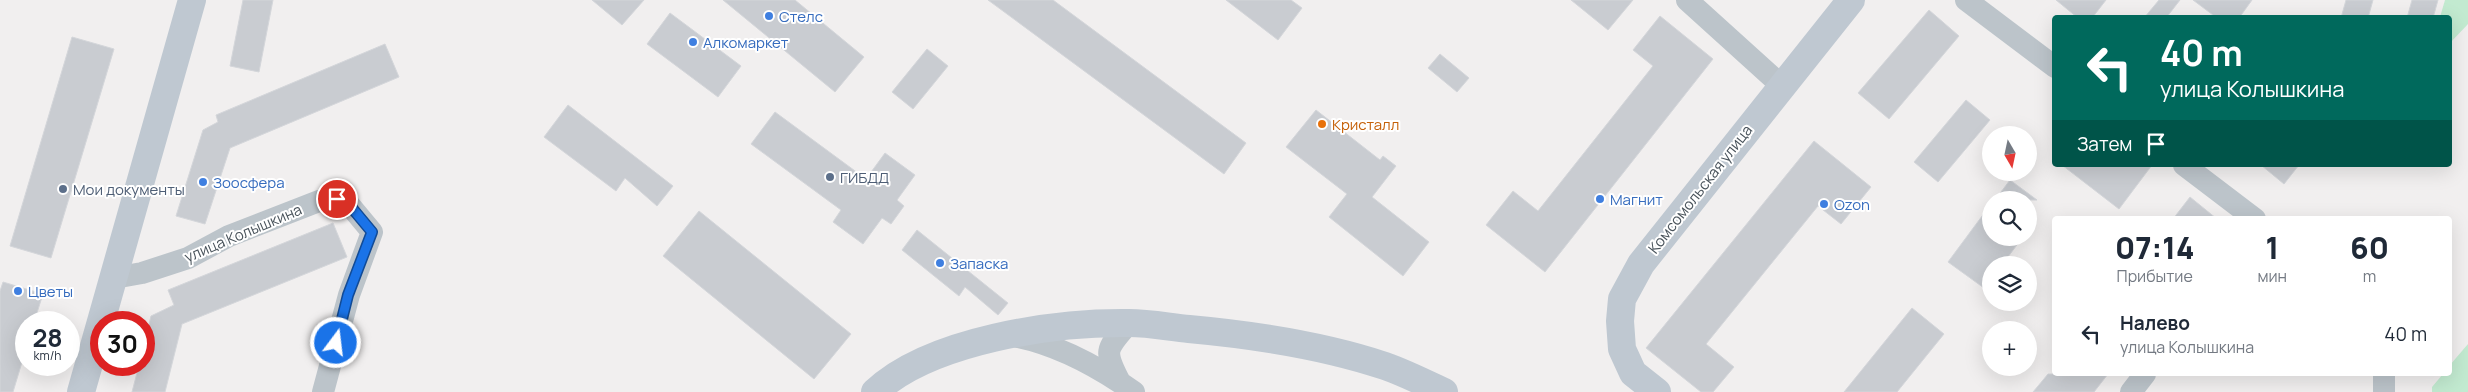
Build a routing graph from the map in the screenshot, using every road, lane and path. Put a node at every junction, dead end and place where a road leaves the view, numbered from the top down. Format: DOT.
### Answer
graph roads {
  1 [pos="192,0"];
  2 [pos="1687,0"];
  3 [pos="1851,0"];
  4 [pos="1966,0"];
  5 [pos="2052,65"];
  6 [pos="1782,86"];
  7 [pos="2187,167"];
  8 [pos="2251,216"];
  9 [pos="114,278"];
  10 [pos="1129,323"];
  11 [pos="1008,334"];
  12 [pos="2143,376"];
  13 [pos="2384,376"];
  14 [pos="1127,387"];
  15 [pos="81,392"];
  16 [pos="323,392"];
  17 [pos="876,392"];
  18 [pos="1444,392"];
  19 [pos="1657,392"];
  20 [pos="2131,392"];
  21 [pos="2384,392"];
  1 -- 9 [label="street"];
  2 -- 6 [label="street"];
  3 -- 6 [label="street, Комсомольская улица"];
  4 -- 5 [label="street"];
  6 -- 19 [label="street, Комсомольская улица"];
  7 -- 8 [label="street"];
  9 -- 15 [label="street"];
  9 -- 16 [label="street, улица Колышкина"];
  10 -- 11 [label="street"];
  10 -- 14 [label="street"];
  10 -- 18 [label="street"];
  11 -- 14 [label="street"];
  11 -- 17 [label="street"];
  12 -- 20 [label="street"];
  13 -- 21 [label="street"];
}
